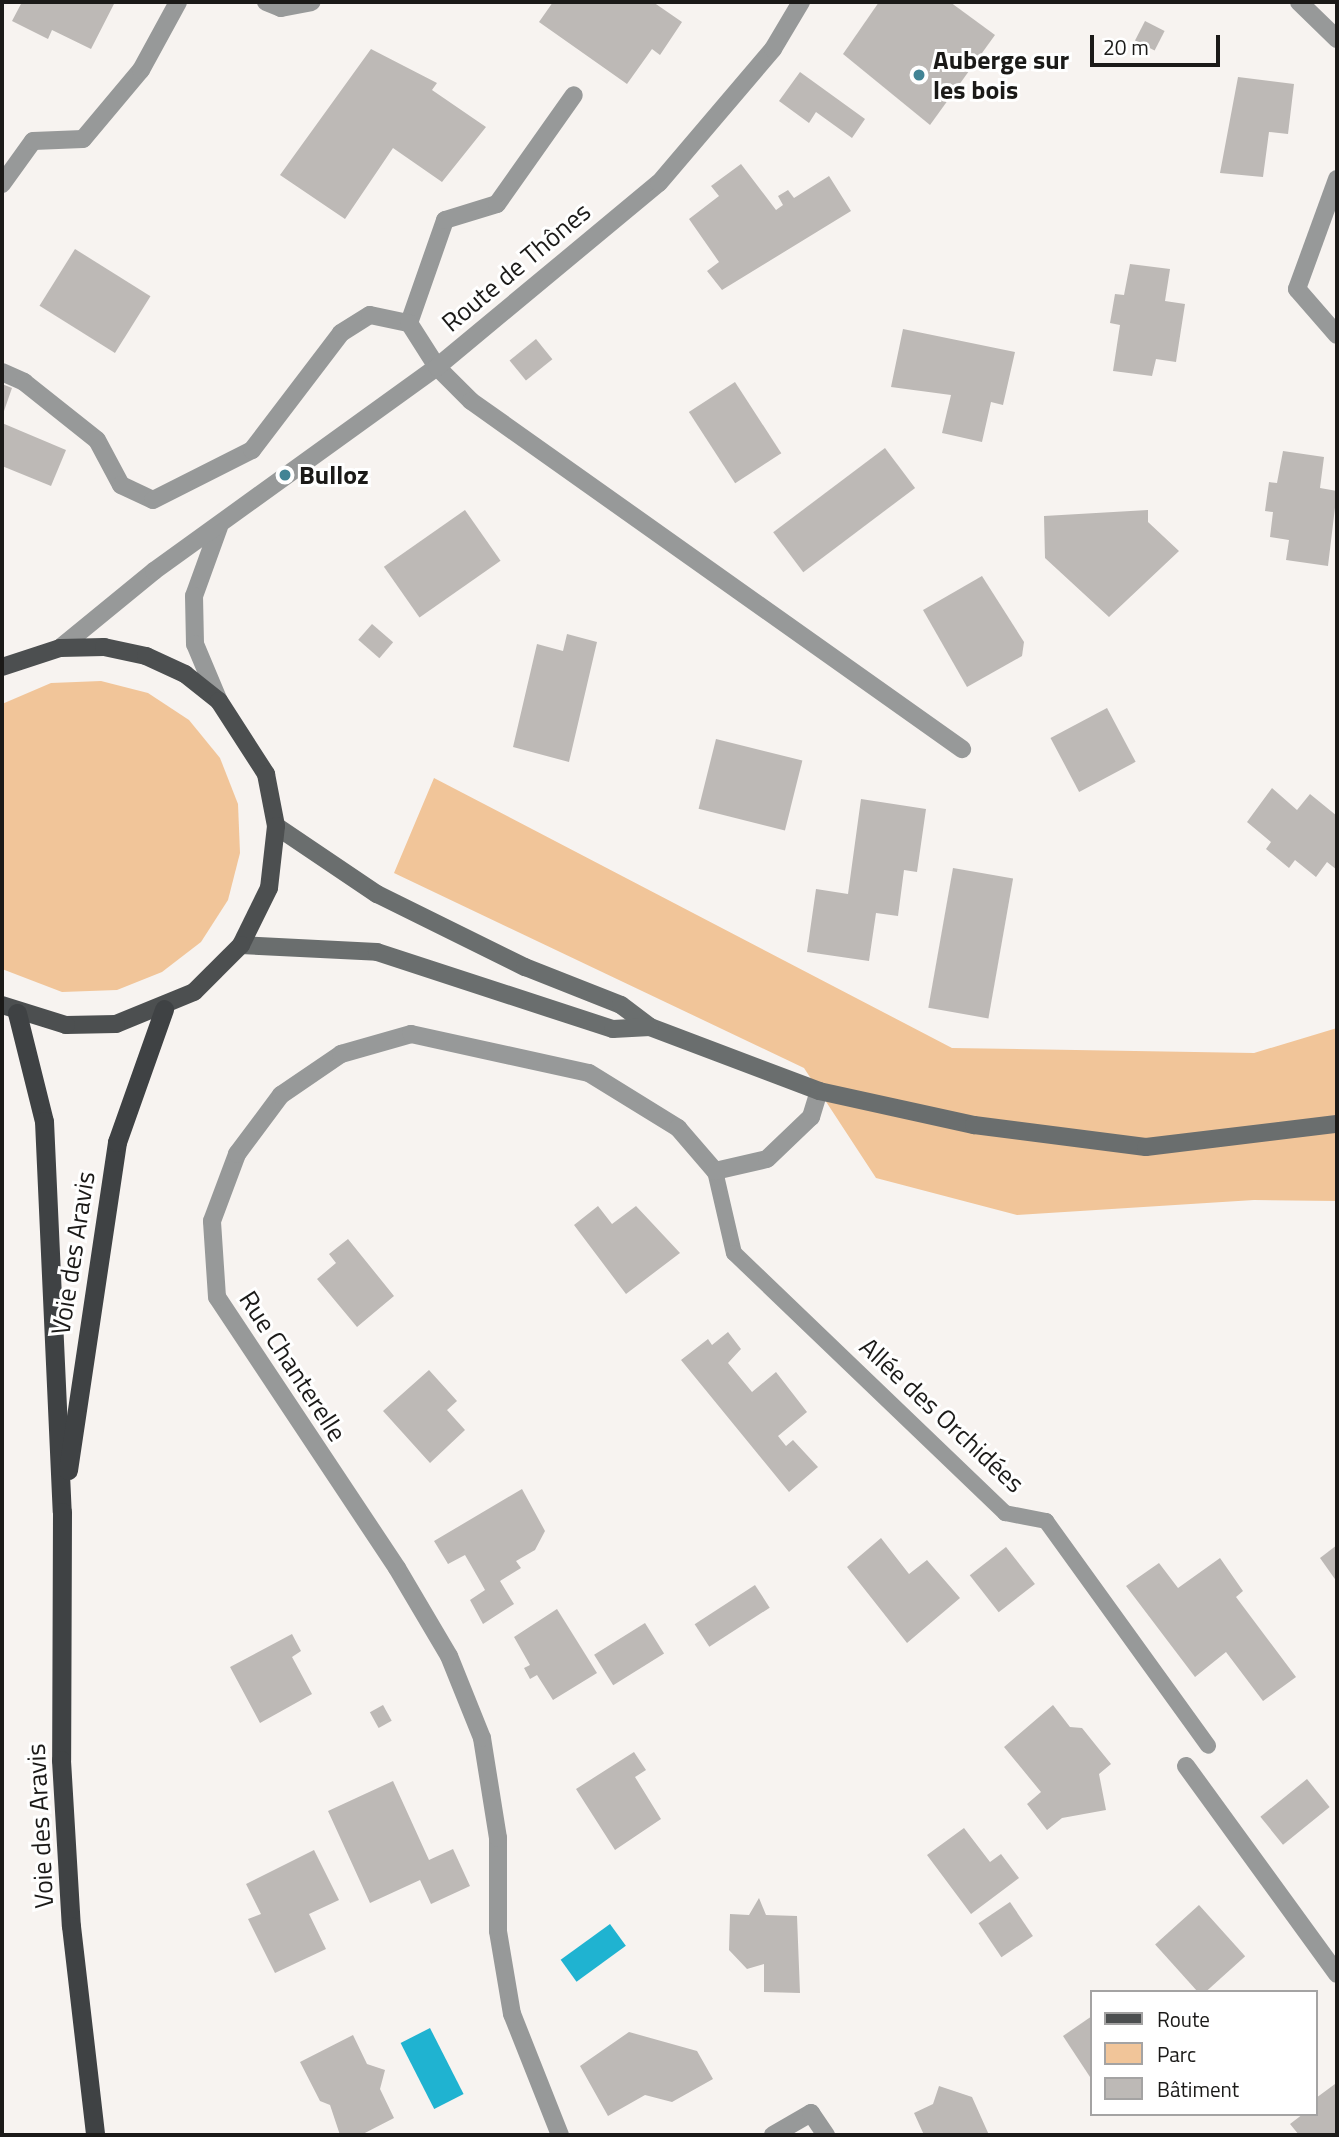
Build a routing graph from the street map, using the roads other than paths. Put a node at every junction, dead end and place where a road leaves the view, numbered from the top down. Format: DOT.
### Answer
graph roads {
  1 [pos="178,2"];
  2 [pos="266,2"];
  3 [pos="312,2"];
  4 [pos="801,2"];
  5 [pos="1299,2"];
  6 [pos="1337,39"];
  7 [pos="574,95"];
  8 [pos="1337,179"];
  9 [pos="2,184"];
  10 [pos="408,323"];
  11 [pos="1337,335"];
  12 [pos="436,367"];
  13 [pos="2,372"];
  14 [pos="219,527"];
  15 [pos="60,648"];
  16 [pos="2,667"];
  17 [pos="219,701"];
  18 [pos="962,749"];
  19 [pos="276,826"];
  20 [pos="241,945"];
  21 [pos="10,1009"];
  22 [pos="164,1009"];
  23 [pos="650,1027"];
  24 [pos="819,1091"];
  25 [pos="1337,1124"];
  26 [pos="715,1171"];
  27 [pos="62,1512"];
  28 [pos="1208,1746"];
  29 [pos="1185,1766"];
  30 [pos="1337,1974"];
  31 [pos="94,2135"];
  32 [pos="560,2135"];
  33 [pos="773,2135"];
  34 [pos="825,2135"];
  1 -- 9 [label="street"];
  2 -- 3 [label="street"];
  4 -- 12 [label="street, Route de Thônes"];
  5 -- 6 [label="street"];
  7 -- 10 [label="street"];
  8 -- 11 [label="street"];
  10 -- 12 [label="street"];
  10 -- 13 [label="street"];
  12 -- 14 [label="street, Route de Thônes"];
  12 -- 18 [label="street"];
  14 -- 15 [label="street, Route de Thônes"];
  14 -- 17 [label="street"];
  15 -- 16 [label="main road"];
  15 -- 17 [label="main road"];
  17 -- 19 [label="main road"];
  19 -- 20 [label="main road"];
  19 -- 23 [label="main road"];
  20 -- 22 [label="main road"];
  20 -- 23 [label="main road"];
  21 -- 22 [label="main road"];
  21 -- 27 [label="highway, Voie des Aravis"];
  22 -- 27 [label="highway, Voie des Aravis"];
  23 -- 24 [label="main road"];
  24 -- 25 [label="main road"];
  24 -- 26 [label="street"];
  26 -- 28 [label="lane, Allée des Orchidées"];
  26 -- 32 [label="street, Rue Chanterelle"];
  27 -- 31 [label="highway, Voie des Aravis"];
  29 -- 30 [label="street"];
  33 -- 34 [label="street"];
}
